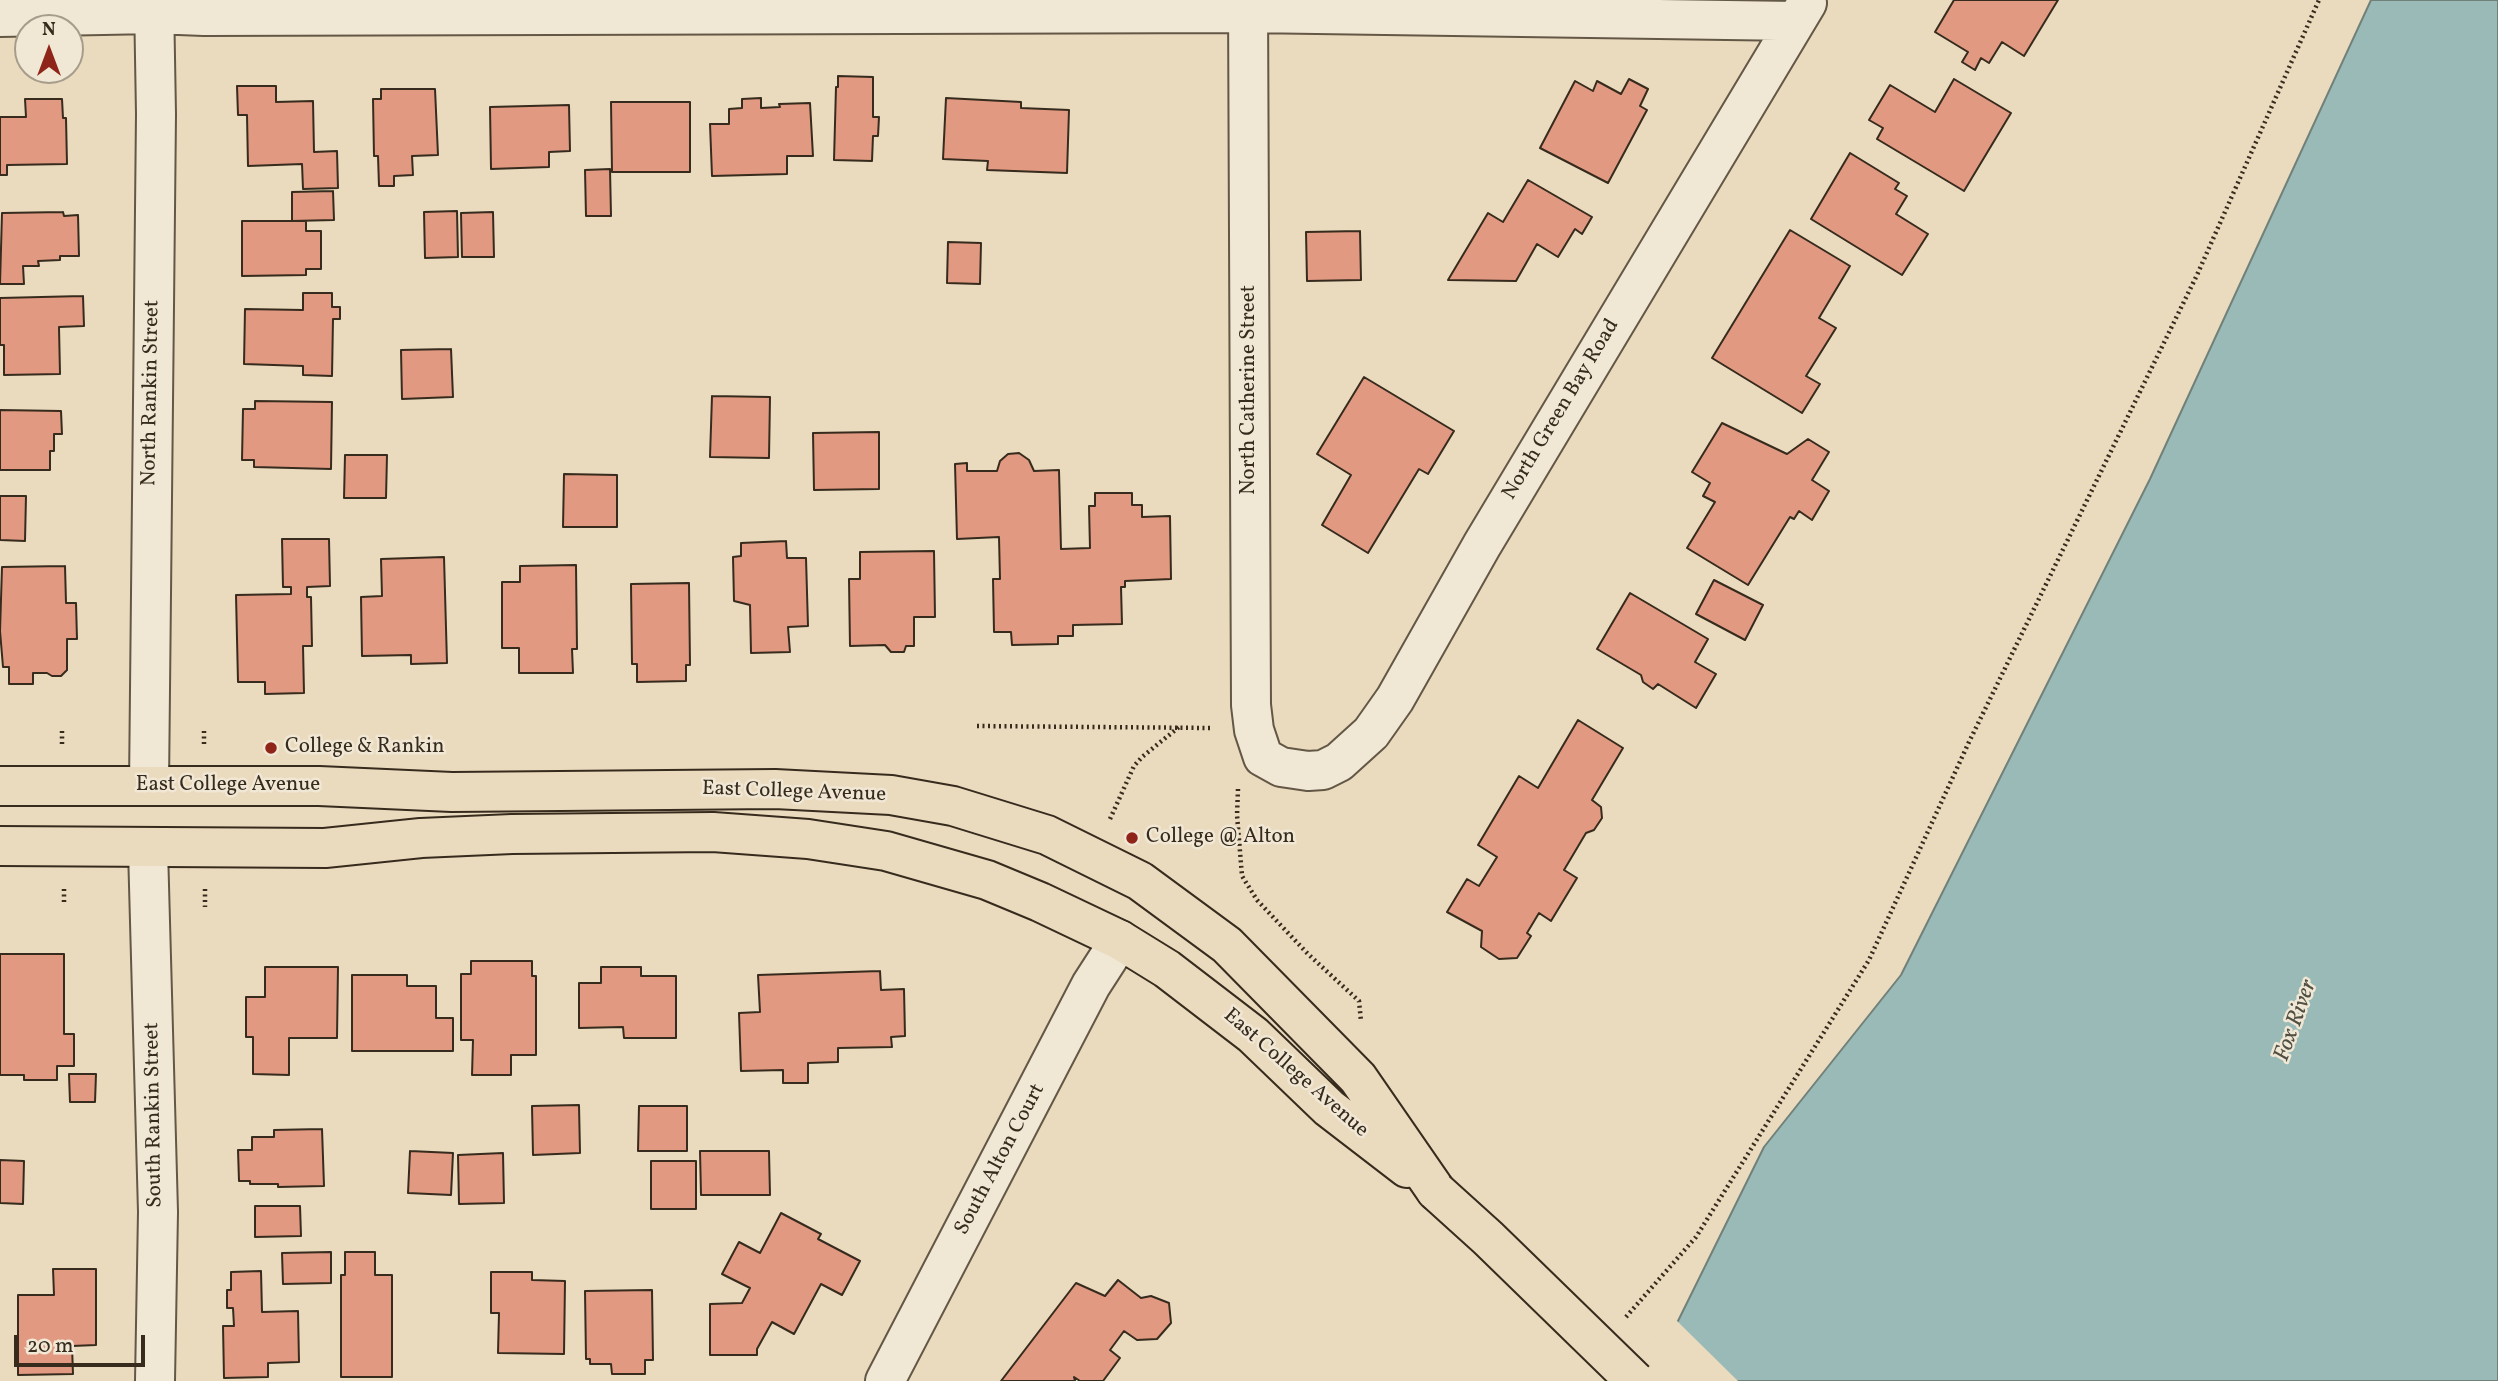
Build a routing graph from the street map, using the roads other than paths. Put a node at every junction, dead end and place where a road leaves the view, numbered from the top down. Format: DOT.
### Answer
graph roads {
  1 [pos="154,7"];
  2 [pos="1248,7"];
  3 [pos="1802,11"];
  4 [pos="0,17"];
  5 [pos="1265,749"];
  6 [pos="149,785"];
  7 [pos="0,786"];
  8 [pos="0,846"];
  9 [pos="148,849"];
  10 [pos="1120,940"];
  11 [pos="1436,1191"];
  12 [pos="155,1381"];
  13 [pos="885,1381"];
  14 [pos="1635,1381"];
  1 -- 2 [label="street"];
  1 -- 4 [label="street"];
  1 -- 6 [label="street, North Rankin Street"];
  2 -- 3 [label="street"];
  2 -- 5 [label="street, North Catherine Street"];
  3 -- 5 [label="street, North Green Bay Road"];
  6 -- 7 [label="main road, East College Avenue"];
  6 -- 11 [label="main road, East College Avenue"];
  8 -- 9 [label="main road, East College Avenue"];
  9 -- 10 [label="main road, East College Avenue"];
  9 -- 12 [label="street, South Rankin Street"];
  10 -- 11 [label="main road, East College Avenue"];
  10 -- 13 [label="street, South Alton Court"];
  11 -- 14 [label="main road, East College Avenue, bridge"];
}
